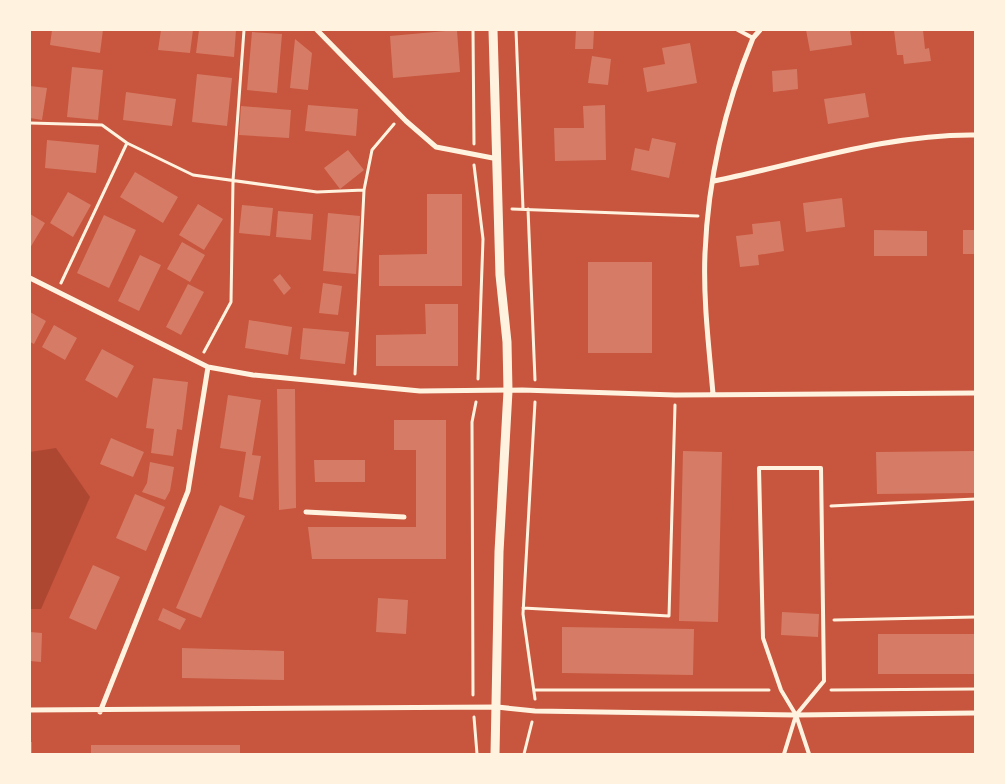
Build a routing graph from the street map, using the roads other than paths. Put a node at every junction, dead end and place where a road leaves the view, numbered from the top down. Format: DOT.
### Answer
graph roads {
  1 [pos="317,30"];
  2 [pos="493,30"];
  3 [pos="738,30"];
  4 [pos="760,30"];
  5 [pos="753,38"];
  6 [pos="975,135"];
  7 [pos="498,159"];
  8 [pos="714,181"];
  9 [pos="30,278"];
  10 [pos="208,367"];
  11 [pos="508,391"];
  12 [pos="975,393"];
  13 [pos="713,394"];
  14 [pos="306,512"];
  15 [pos="404,517"];
  16 [pos="497,707"];
  17 [pos="30,710"];
  18 [pos="100,712"];
  19 [pos="975,714"];
  20 [pos="796,715"];
  21 [pos="495,754"];
  22 [pos="784,754"];
  23 [pos="809,754"];
  1 -- 7 [label="street"];
  2 -- 7 [label="street"];
  3 -- 5 [label="lane"];
  4 -- 5 [label="street"];
  5 -- 8 [label="street"];
  6 -- 8 [label="street"];
  7 -- 11 [label="street"];
  8 -- 13 [label="street"];
  9 -- 10 [label="street"];
  10 -- 11 [label="street"];
  10 -- 18 [label="street"];
  11 -- 13 [label="street"];
  11 -- 16 [label="street"];
  12 -- 13 [label="street"];
  14 -- 15 [label="street"];
  16 -- 18 [label="street"];
  16 -- 20 [label="street"];
  16 -- 21 [label="street"];
  17 -- 18 [label="street"];
  19 -- 20 [label="street"];
  20 -- 20 [label="lane"];
  20 -- 22 [label="lane"];
  20 -- 23 [label="lane"];
}
